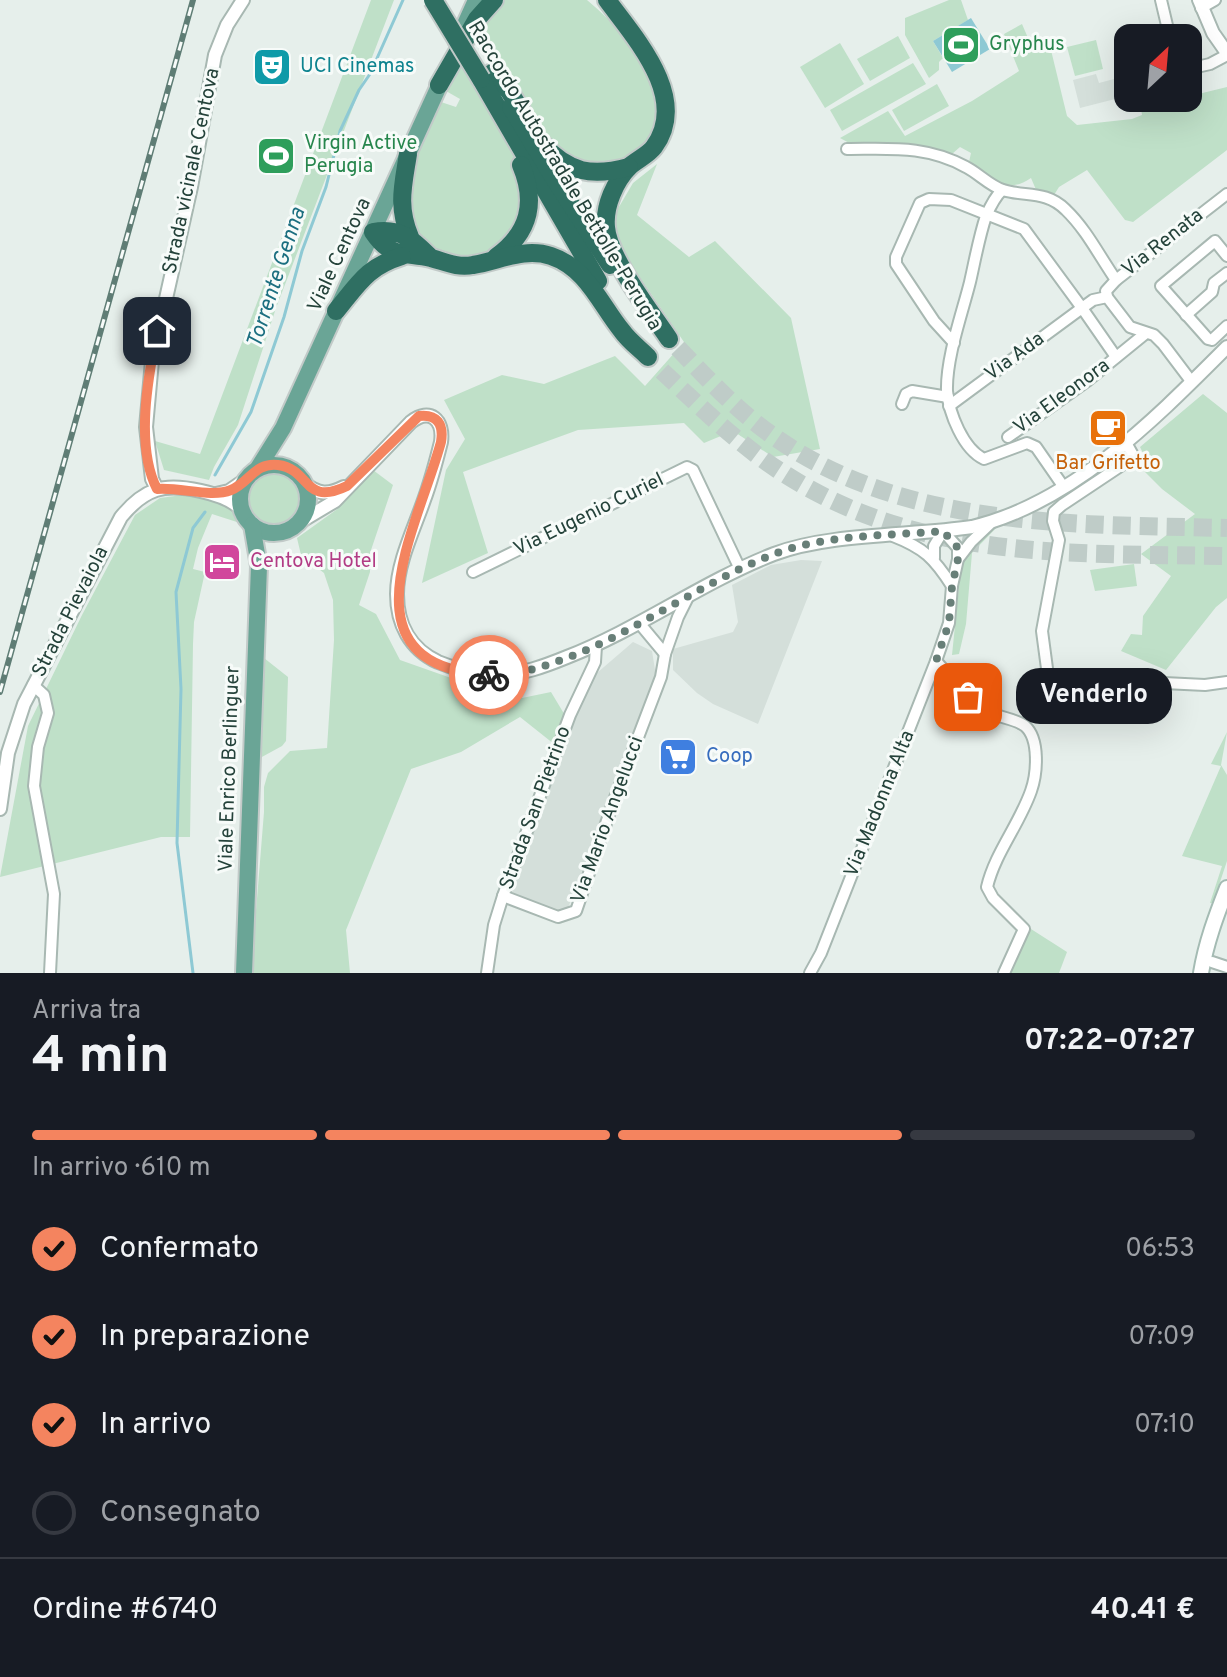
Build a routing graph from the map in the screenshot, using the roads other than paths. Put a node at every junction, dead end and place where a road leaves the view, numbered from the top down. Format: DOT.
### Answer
graph roads {
  1 [pos="243,0"];
  2 [pos="433,0"];
  3 [pos="445,0"];
  4 [pos="494,0"];
  5 [pos="596,0"];
  6 [pos="610,0"];
  7 [pos="1161,0"];
  8 [pos="1215,0"];
  9 [pos="471,3"];
  10 [pos="1200,4"];
  11 [pos="1167,24"];
  12 [pos="629,30"];
  13 [pos="1227,54"];
  14 [pos="1202,66"];
  15 [pos="486,79"];
  16 [pos="439,85"];
  17 [pos="847,149"];
  18 [pos="408,154"];
  19 [pos="629,167"];
  20 [pos="1002,190"];
  21 [pos="1227,194"];
  22 [pos="987,215"];
  23 [pos="373,232"];
  24 [pos="410,237"];
  25 [pos="402,256"];
  26 [pos="1227,256"];
  27 [pos="431,258"];
  28 [pos="490,261"];
  29 [pos="1227,273"];
  30 [pos="1116,280"];
  31 [pos="1107,297"];
  32 [pos="1082,308"];
  33 [pos="336,311"];
  34 [pos="1186,315"];
  35 [pos="1227,326"];
  36 [pos="1146,333"];
  37 [pos="954,343"];
  38 [pos="1227,347"];
  39 [pos="648,357"];
  40 [pos="1116,357"];
  41 [pos="662,371"];
  42 [pos="1191,381"];
  43 [pos="949,402"];
  44 [pos="902,404"];
  45 [pos="283,428"];
  46 [pos="1008,437"];
  47 [pos="1125,441"];
  48 [pos="258,468"];
  49 [pos="291,469"];
  50 [pos="245,480"];
  51 [pos="304,483"];
  52 [pos="347,486"];
  53 [pos="1063,486"];
  54 [pos="157,489"];
  55 [pos="214,494"];
  56 [pos="241,509"];
  57 [pos="992,522"];
  58 [pos="298,523"];
  59 [pos="252,525"];
  60 [pos="943,531"];
  61 [pos="282,532"];
  62 [pos="893,536"];
  63 [pos="934,558"];
  64 [pos="958,559"];
  65 [pos="259,566"];
  66 [pos="740,569"];
  67 [pos="473,572"];
  68 [pos="952,586"];
  69 [pos="688,597"];
  70 [pos="659,614"];
  71 [pos="640,624"];
  72 [pos="673,630"];
  73 [pos="596,646"];
  74 [pos="665,654"];
  75 [pos="936,661"];
  76 [pos="1227,682"];
  77 [pos="33,685"];
  78 [pos="0,809"];
  79 [pos="1227,888"];
  80 [pos="503,896"];
  81 [pos="1216,922"];
  82 [pos="1217,967"];
  83 [pos="50,973"];
  84 [pos="244,973"];
  85 [pos="487,973"];
  86 [pos="810,973"];
  87 [pos="1004,973"];
  88 [pos="1201,973"];
  1 -- 54 [label="street, Strada vicinale Centova"];
  2 -- 15 [label="highway, Raccordo Autostradale Bettolle-Perugia, bridge"];
  3 -- 15 [label="highway"];
  4 -- 16 [label="highway"];
  5 -- 12 [label="highway"];
  6 -- 12 [label="highway"];
  7 -- 11 [label="street"];
  8 -- 10 [label="street"];
  9 -- 16 [label="main road, Viale Centova"];
  10 -- 13 [label="street"];
  12 -- 19 [label="highway"];
  13 -- 14 [label="street"];
  15 -- 19 [label="highway"];
  15 -- 19 [label="highway"];
  15 -- 28 [label="highway"];
  15 -- 39 [label="highway, Raccordo Autostradale Bettolle-Perugia"];
  16 -- 18 [label="main road, Viale Centova"];
  17 -- 20 [label="street"];
  18 -- 23 [label="main road, Viale Centova"];
  18 -- 24 [label="highway"];
  20 -- 22 [label="street"];
  20 -- 30 [label="street"];
  21 -- 30 [label="street, Via Renata"];
  22 -- 32 [label="street, Via Eleonora"];
  22 -- 37 [label="street"];
  22 -- 37 [label="street, Via Eleonora"];
  23 -- 24 [label="highway"];
  23 -- 25 [label="highway"];
  23 -- 33 [label="main road, Viale Centova"];
  24 -- 27 [label="highway"];
  25 -- 27 [label="highway"];
  25 -- 33 [label="highway"];
  26 -- 34 [label="street"];
  27 -- 28 [label="highway"];
  28 -- 39 [label="highway"];
  29 -- 34 [label="street"];
  30 -- 31 [label="street, Via Renata"];
  31 -- 32 [label="street, Via Ada"];
  31 -- 36 [label="street"];
  32 -- 40 [label="street, Via Eleonora"];
  32 -- 43 [label="street, Via Ada"];
  33 -- 45 [label="main road, Viale Centova"];
  34 -- 35 [label="street"];
  36 -- 40 [label="street, Via Eleonora"];
  36 -- 42 [label="street"];
  37 -- 43 [label="street"];
  38 -- 42 [label="street, Via Madonna Alta"];
  39 -- 41 [label="highway, Raccordo Autostradale Bettolle-Perugia"];
  40 -- 46 [label="street, Via Eleonora"];
  42 -- 47 [label="street, Via Madonna Alta"];
  43 -- 44 [label="street"];
  43 -- 53 [label="street"];
  45 -- 48 [label="main road, Viale Centova"];
  45 -- 49 [label="main road"];
  47 -- 53 [label="street, Via Madonna Alta"];
  47 -- 76 [label="street"];
  48 -- 49 [label="main road"];
  48 -- 50 [label="main road"];
  49 -- 51 [label="main road"];
  50 -- 55 [label="street"];
  50 -- 56 [label="main road"];
  51 -- 52 [label="street"];
  51 -- 58 [label="main road"];
  52 -- 58 [label="street"];
  52 -- 73 [label="street"];
  53 -- 57 [label="street, Via Madonna Alta"];
  54 -- 55 [label="street"];
  54 -- 77 [label="street, Strada Pievaiola"];
  55 -- 56 [label="street"];
  56 -- 59 [label="main road"];
  57 -- 60 [label="street, Via Madonna Alta"];
  57 -- 64 [label="street, Via Madonna Alta"];
  58 -- 61 [label="main road"];
  59 -- 61 [label="main road"];
  59 -- 65 [label="main road, Viale Enrico Berlinguer"];
  60 -- 62 [label="street, Via Madonna Alta"];
  60 -- 63 [label="street"];
  60 -- 64 [label="street"];
  61 -- 65 [label="main road"];
  62 -- 63 [label="street"];
  62 -- 66 [label="street, Via Madonna Alta"];
  63 -- 68 [label="street"];
  64 -- 68 [label="street, Via Madonna Alta"];
  65 -- 84 [label="main road, Viale Enrico Berlinguer"];
  66 -- 67 [label="street, Via Eugenio Curiel"];
  66 -- 69 [label="street, Via Madonna Alta"];
  68 -- 75 [label="street, Via Madonna Alta"];
  69 -- 70 [label="street, Via Madonna Alta"];
  69 -- 72 [label="street, Via Mario Angelucci"];
  70 -- 71 [label="street, Via Madonna Alta"];
  70 -- 72 [label="street"];
  71 -- 73 [label="street, Via Madonna Alta"];
  71 -- 74 [label="street"];
  72 -- 74 [label="street, Via Mario Angelucci"];
  73 -- 80 [label="street, Strada San Pietrino"];
  74 -- 80 [label="street, Via Mario Angelucci"];
  75 -- 86 [label="street, Via Madonna Alta"];
  75 -- 87 [label="street"];
  77 -- 78 [label="street, Strada Pievaiola"];
  77 -- 83 [label="street"];
  79 -- 81 [label="main road"];
  80 -- 85 [label="street, Strada San Pietrino"];
  81 -- 82 [label="main road"];
  81 -- 88 [label="main road"];
}
